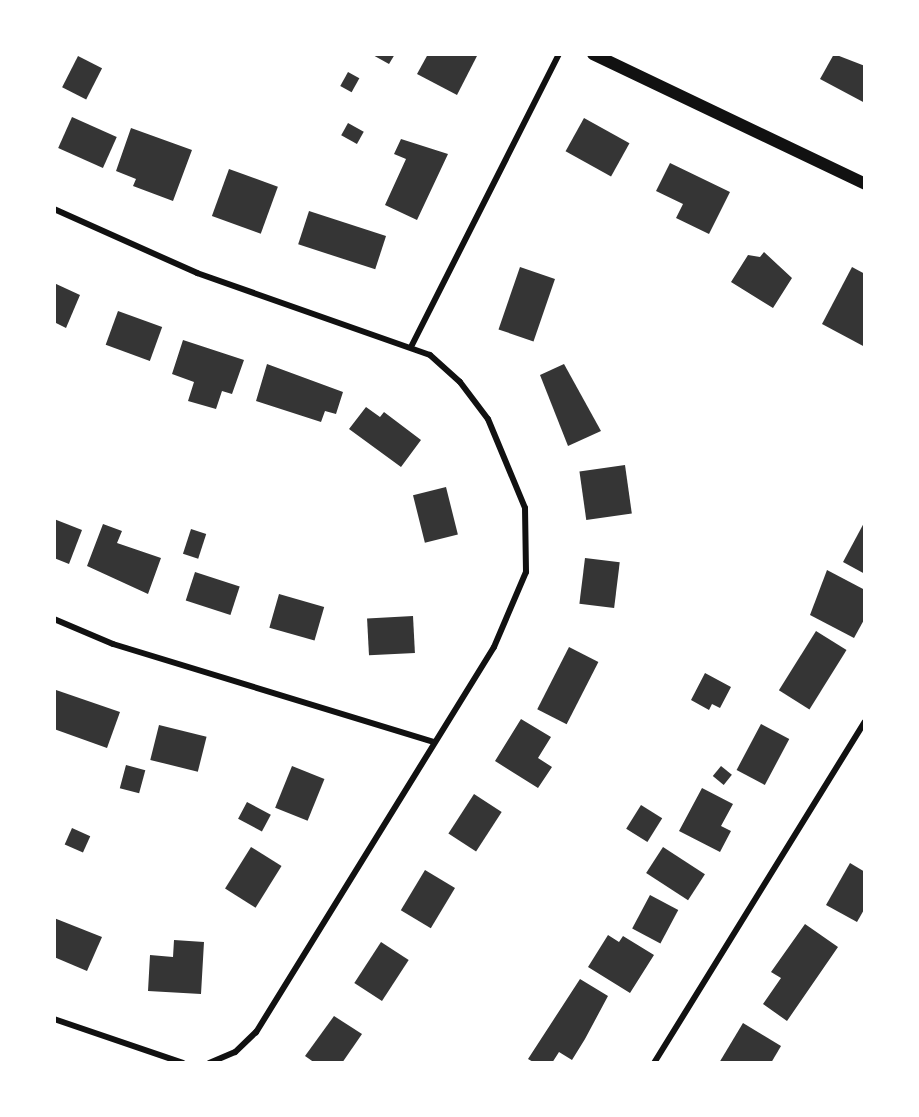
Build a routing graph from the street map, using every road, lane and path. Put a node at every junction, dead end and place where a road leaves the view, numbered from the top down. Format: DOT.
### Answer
graph roads {
  1 [pos="559,54"];
  2 [pos="593,54"];
  3 [pos="865,184"];
  4 [pos="54,209"];
  5 [pos="412,345"];
  6 [pos="54,619"];
  7 [pos="865,722"];
  8 [pos="433,742"];
  9 [pos="54,1019"];
  10 [pos="183,1063"];
  11 [pos="210,1063"];
  12 [pos="654,1063"];
  1 -- 5 [label="street"];
  2 -- 3 [label="main road"];
  4 -- 5 [label="street"];
  5 -- 8 [label="street"];
  6 -- 8 [label="street"];
  7 -- 12 [label="street"];
  8 -- 11 [label="street"];
  9 -- 10 [label="street"];
}
